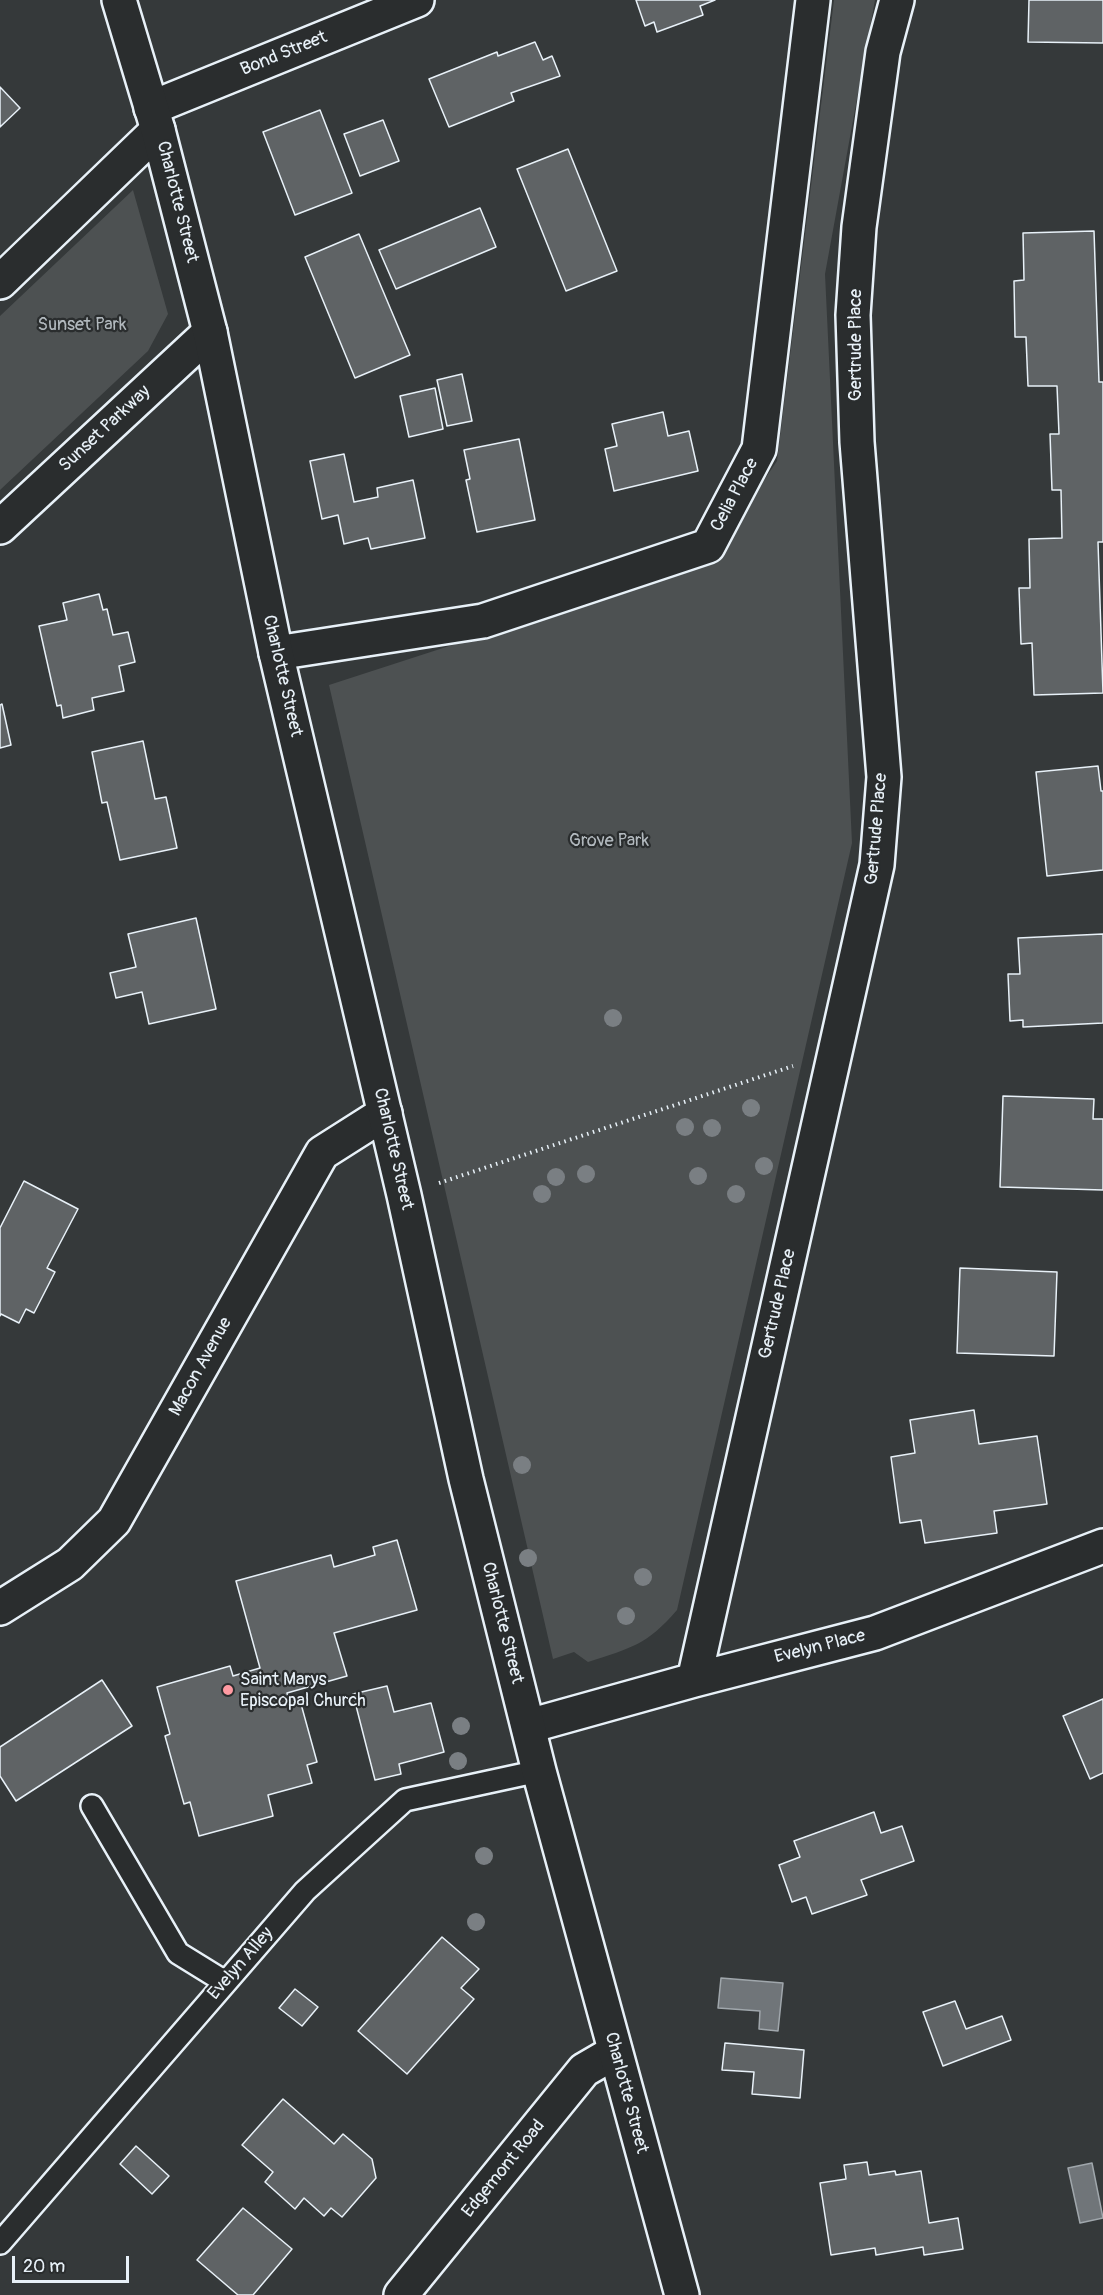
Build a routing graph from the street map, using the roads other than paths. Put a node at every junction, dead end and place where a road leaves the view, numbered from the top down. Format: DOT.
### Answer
graph roads {
  1 [pos="119,0"];
  2 [pos="417,0"];
  3 [pos="813,0"];
  4 [pos="897,0"];
  5 [pos="155,119"];
  6 [pos="0,282"];
  7 [pos="210,332"];
  8 [pos="0,527"];
  9 [pos="276,653"];
  10 [pos="385,1113"];
  11 [pos="1103,1546"];
  12 [pos="0,1608"];
  13 [pos="694,1680"];
  14 [pos="529,1726"];
  15 [pos="539,1771"];
  16 [pos="92,1806"];
  17 [pos="225,1982"];
  18 [pos="615,2052"];
  19 [pos="0,2243"];
  20 [pos="400,2295"];
  21 [pos="682,2295"];
  1 -- 5 [label="street, Charlotte Street"];
  2 -- 5 [label="street, Bond Street"];
  3 -- 9 [label="street, Celia Place"];
  4 -- 13 [label="street, Gertrude Place"];
  5 -- 6 [label="street"];
  5 -- 7 [label="street, Charlotte Street"];
  7 -- 8 [label="street, Sunset Parkway"];
  7 -- 9 [label="street, Charlotte Street"];
  9 -- 10 [label="street, Charlotte Street"];
  10 -- 12 [label="street, Macon Avenue"];
  10 -- 14 [label="street, Charlotte Street"];
  11 -- 13 [label="street, Evelyn Place"];
  13 -- 14 [label="street, Evelyn Place"];
  14 -- 15 [label="street, Charlotte Street"];
  15 -- 17 [label="lane, Evelyn Alley"];
  15 -- 18 [label="street, Charlotte Street"];
  16 -- 17 [label="lane"];
  17 -- 19 [label="lane, Evelyn Alley"];
  18 -- 20 [label="street, Edgemont Road"];
  18 -- 21 [label="street, Charlotte Street"];
}
